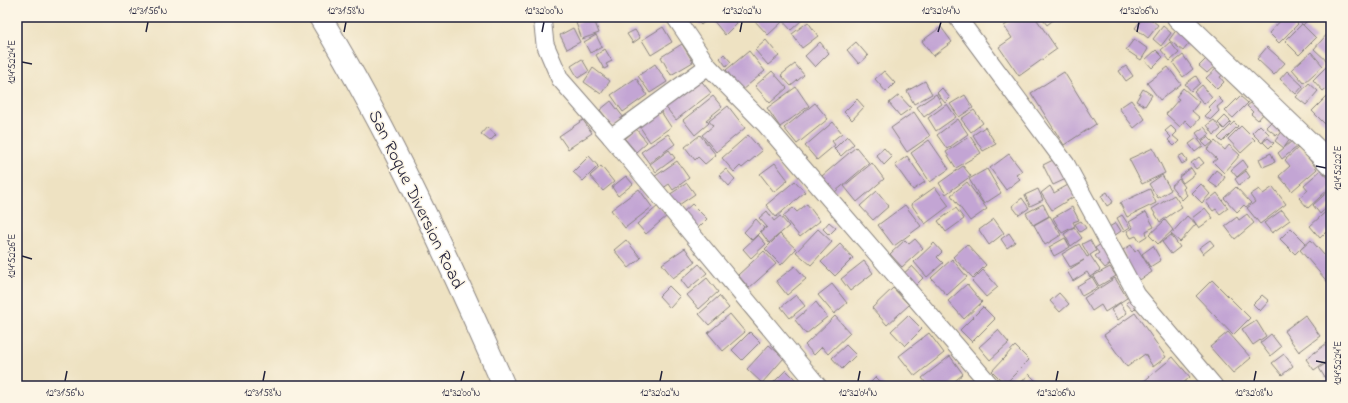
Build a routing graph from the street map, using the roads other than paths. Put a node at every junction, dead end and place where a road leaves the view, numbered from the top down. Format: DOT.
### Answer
graph roads {
  1 [pos="320,17"];
  2 [pos="542,17"];
  3 [pos="675,17"];
  4 [pos="956,17"];
  5 [pos="1178,17"];
  6 [pos="708,66"];
  7 [pos="611,136"];
  8 [pos="1331,164"];
  9 [pos="504,386"];
  10 [pos="818,386"];
  11 [pos="991,386"];
  12 [pos="1214,386"];
  1 -- 9 [label="main road, San Roque Diversion Road"];
  2 -- 7 [label="street"];
  3 -- 6 [label="street"];
  4 -- 12 [label="street"];
  5 -- 8 [label="main road"];
  6 -- 7 [label="street"];
  6 -- 11 [label="street"];
  7 -- 10 [label="street"];
}
